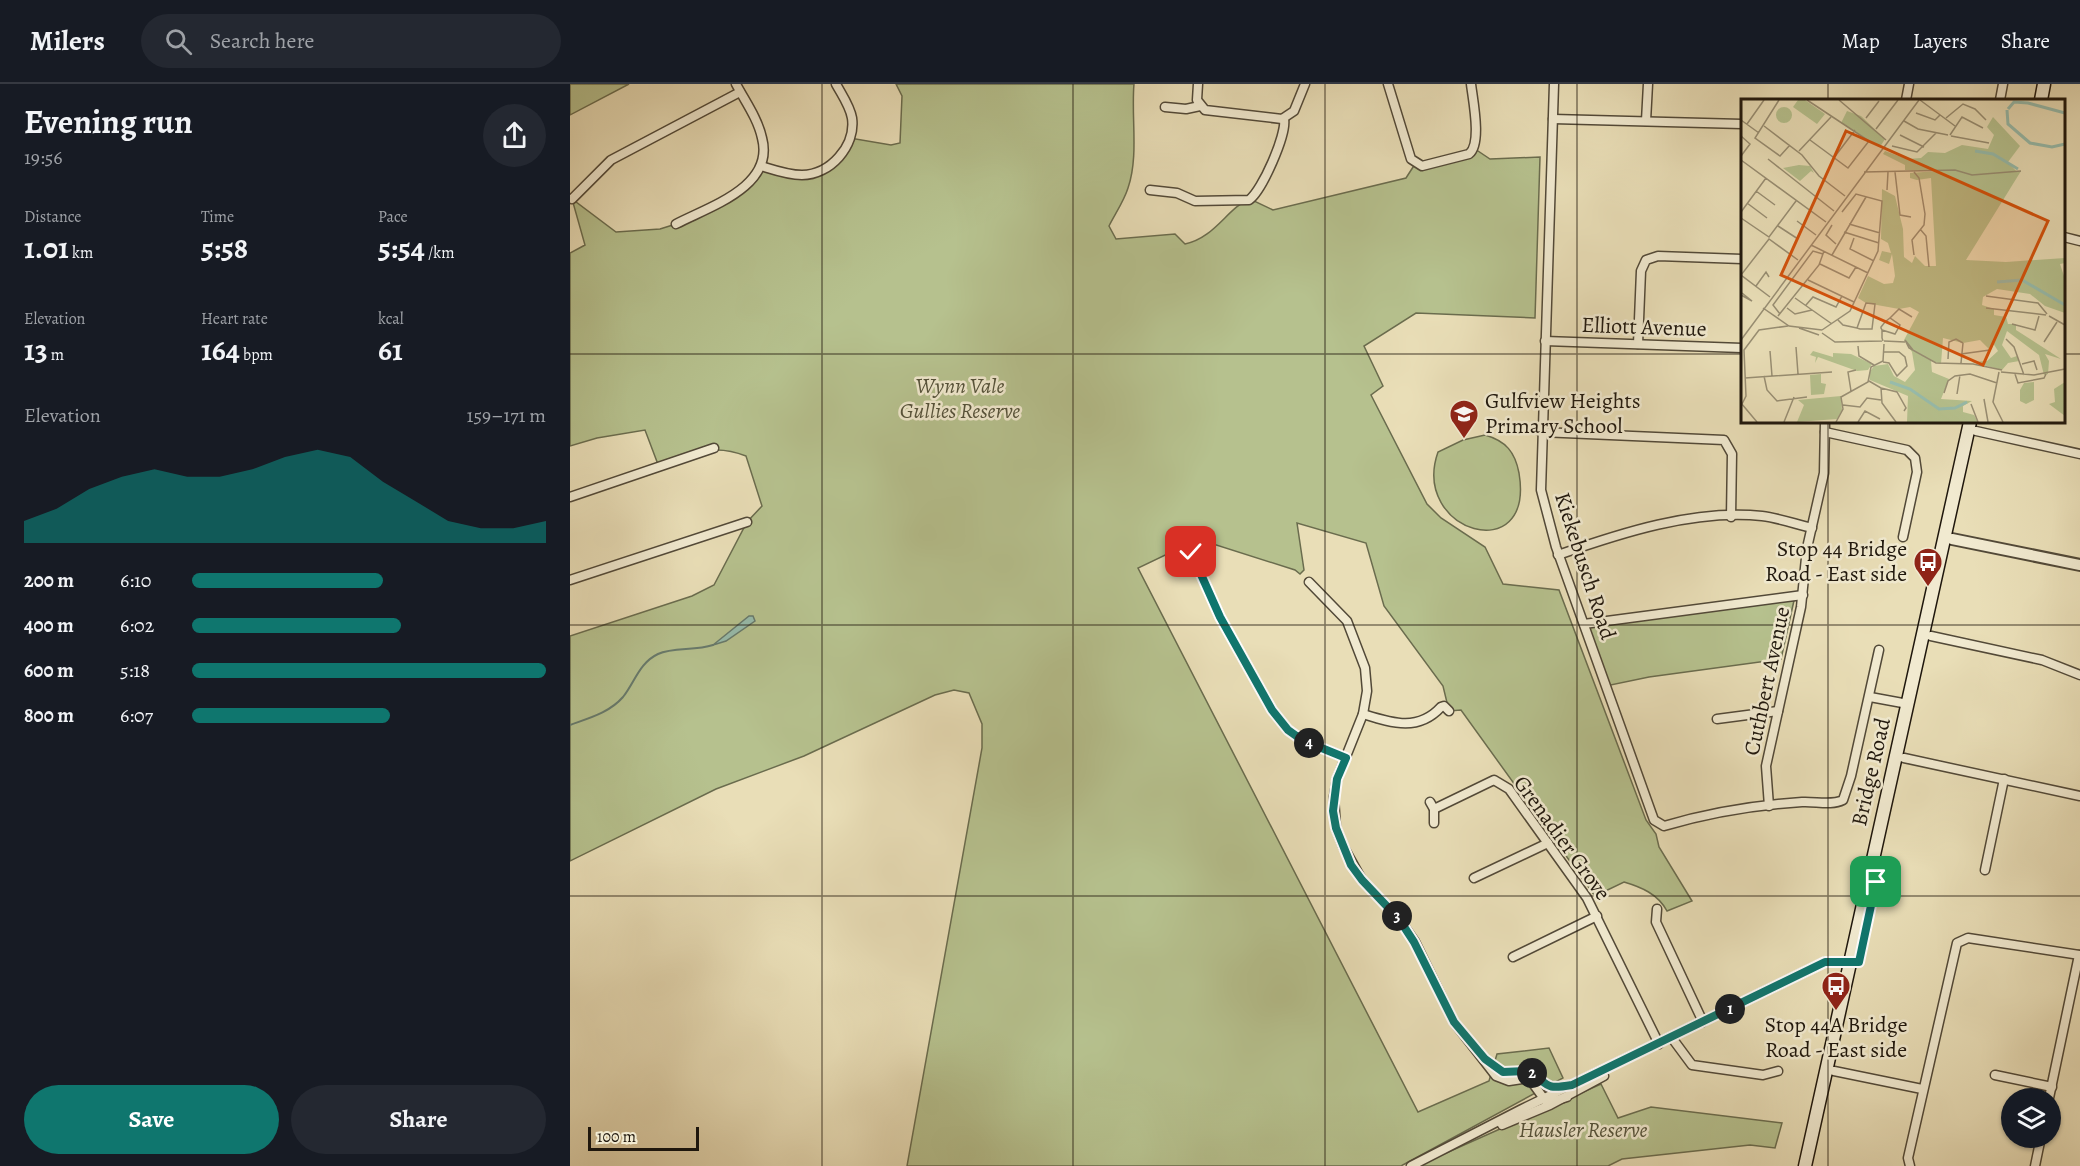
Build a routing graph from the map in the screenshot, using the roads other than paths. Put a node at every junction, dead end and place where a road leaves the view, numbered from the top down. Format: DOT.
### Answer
graph roads {
  1 [pos="836,84"];
  2 [pos="1198,84"];
  3 [pos="1305,84"];
  4 [pos="1388,84"];
  5 [pos="1471,84"];
  6 [pos="1554,84"];
  7 [pos="1648,84"];
  8 [pos="1910,84"];
  9 [pos="2003,84"];
  10 [pos="2044,84"];
  11 [pos="2051,84"];
  12 [pos="739,88"];
  13 [pos="1906,99"];
  14 [pos="2000,99"];
  15 [pos="2041,99"];
  16 [pos="2047,99"];
  17 [pos="1200,106"];
  18 [pos="1165,107"];
  19 [pos="1284,118"];
  20 [pos="1552,118"];
  21 [pos="1646,121"];
  22 [pos="1741,124"];
  23 [pos="761,166"];
  24 [pos="1150,190"];
  25 [pos="572,199"];
  26 [pos="675,224"];
  27 [pos="2065,237"];
  28 [pos="2080,241"];
  29 [pos="1741,259"];
  30 [pos="1545,341"];
  31 [pos="1638,344"];
  32 [pos="1741,348"];
  33 [pos="1825,423"];
  34 [pos="1973,426"];
  35 [pos="1542,432"];
  36 [pos="1825,432"];
  37 [pos="714,448"];
  38 [pos="2080,454"];
  39 [pos="570,497"];
  40 [pos="1731,517"];
  41 [pos="747,522"];
  42 [pos="1812,528"];
  43 [pos="1903,537"];
  44 [pos="1948,538"];
  45 [pos="1182,547"];
  46 [pos="1558,555"];
  47 [pos="2080,565"];
  48 [pos="570,580"];
  49 [pos="1309,582"];
  50 [pos="1803,595"];
  51 [pos="1584,624"];
  52 [pos="1927,635"];
  53 [pos="1879,650"];
  54 [pos="2080,675"];
  55 [pos="1869,697"];
  56 [pos="1908,704"];
  57 [pos="1449,711"];
  58 [pos="1778,711"];
  59 [pos="1364,714"];
  60 [pos="1718,718"];
  61 [pos="1900,757"];
  62 [pos="1346,758"];
  63 [pos="2004,779"];
  64 [pos="2080,796"];
  65 [pos="1769,806"];
  66 [pos="1434,823"];
  67 [pos="1548,843"];
  68 [pos="1985,870"];
  69 [pos="1474,878"];
  70 [pos="1657,909"];
  71 [pos="1597,916"];
  72 [pos="2080,955"];
  73 [pos="1513,957"];
  74 [pos="1854,962"];
  75 [pos="1703,1022"];
  76 [pos="1672,1038"];
  77 [pos="1659,1044"];
  78 [pos="1485,1059"];
  79 [pos="1830,1070"];
  80 [pos="1778,1071"];
  81 [pos="1995,1075"];
  82 [pos="1572,1085"];
  83 [pos="2052,1087"];
  84 [pos="1922,1089"];
  85 [pos="1568,1097"];
  86 [pos="1542,1099"];
  87 [pos="1459,1142"];
  88 [pos="2039,1148"];
  89 [pos="1411,1166"];
  90 [pos="1805,1166"];
  91 [pos="1814,1166"];
  92 [pos="1910,1166"];
  93 [pos="2036,1166"];
  1 -- 23 [label="street"];
  2 -- 17 [label="street"];
  3 -- 19 [label="street"];
  4 -- 5 [label="street"];
  6 -- 20 [label="street, Kiekebusch Road"];
  7 -- 21 [label="street"];
  8 -- 13 [label="street"];
  9 -- 14 [label="street"];
  10 -- 15 [label="main road"];
  11 -- 16 [label="main road"];
  12 -- 23 [label="street"];
  12 -- 25 [label="street"];
  17 -- 18 [label="street"];
  17 -- 19 [label="street"];
  19 -- 24 [label="street"];
  20 -- 21 [label="street"];
  20 -- 30 [label="street, Kiekebusch Road"];
  21 -- 22 [label="street"];
  23 -- 26 [label="street"];
  27 -- 28 [label="street"];
  29 -- 31 [label="street"];
  30 -- 31 [label="street, Elliott Avenue"];
  30 -- 35 [label="street, Kiekebusch Road"];
  31 -- 32 [label="street, Elliott Avenue"];
  33 -- 36 [label="street, Cuthbert Avenue"];
  34 -- 38 [label="street"];
  34 -- 44 [label="main road, Bridge Road"];
  35 -- 40 [label="street"];
  35 -- 46 [label="street, Kiekebusch Road"];
  36 -- 42 [label="street, Cuthbert Avenue"];
  36 -- 43 [label="street"];
  37 -- 39 [label="street"];
  40 -- 42 [label="street"];
  40 -- 46 [label="street"];
  41 -- 48 [label="street"];
  42 -- 50 [label="street, Cuthbert Avenue"];
  44 -- 47 [label="street"];
  44 -- 52 [label="main road, Bridge Road"];
  45 -- 62 [label="street"];
  46 -- 51 [label="street, Kiekebusch Road"];
  49 -- 59 [label="street"];
  50 -- 51 [label="street"];
  50 -- 58 [label="street, Cuthbert Avenue"];
  51 -- 65 [label="street, Kiekebusch Road"];
  52 -- 54 [label="street"];
  52 -- 56 [label="main road, Bridge Road"];
  52 -- 61 [label="main road, Bridge Road"];
  53 -- 55 [label="street"];
  55 -- 56 [label="street"];
  55 -- 65 [label="street"];
  56 -- 61 [label="main road, Bridge Road"];
  57 -- 59 [label="street"];
  58 -- 60 [label="street"];
  58 -- 65 [label="street, Cuthbert Avenue"];
  59 -- 62 [label="street"];
  61 -- 63 [label="street"];
  61 -- 74 [label="main road, Bridge Road"];
  62 -- 78 [label="street"];
  63 -- 64 [label="street"];
  63 -- 68 [label="street"];
  66 -- 67 [label="street, Grenadier Grove"];
  67 -- 69 [label="street"];
  67 -- 71 [label="street, Grenadier Grove"];
  70 -- 75 [label="street"];
  71 -- 73 [label="street"];
  71 -- 77 [label="street, Grenadier Grove"];
  72 -- 83 [label="street"];
  72 -- 84 [label="street"];
  74 -- 75 [label="street"];
  74 -- 79 [label="main road, Bridge Road"];
  75 -- 76 [label="street"];
  76 -- 77 [label="street"];
  76 -- 80 [label="street"];
  77 -- 82 [label="street"];
  77 -- 85 [label="street"];
  78 -- 82 [label="street"];
  78 -- 86 [label="street"];
  79 -- 84 [label="street"];
  79 -- 90 [label="main road, Bridge Road"];
  79 -- 91 [label="main road, Bridge Road"];
  81 -- 83 [label="street"];
  82 -- 86 [label="street"];
  84 -- 92 [label="street"];
  85 -- 86 [label="street"];
  85 -- 87 [label="street"];
  86 -- 87 [label="street"];
  87 -- 89 [label="street"];
  88 -- 93 [label="street"];
}
